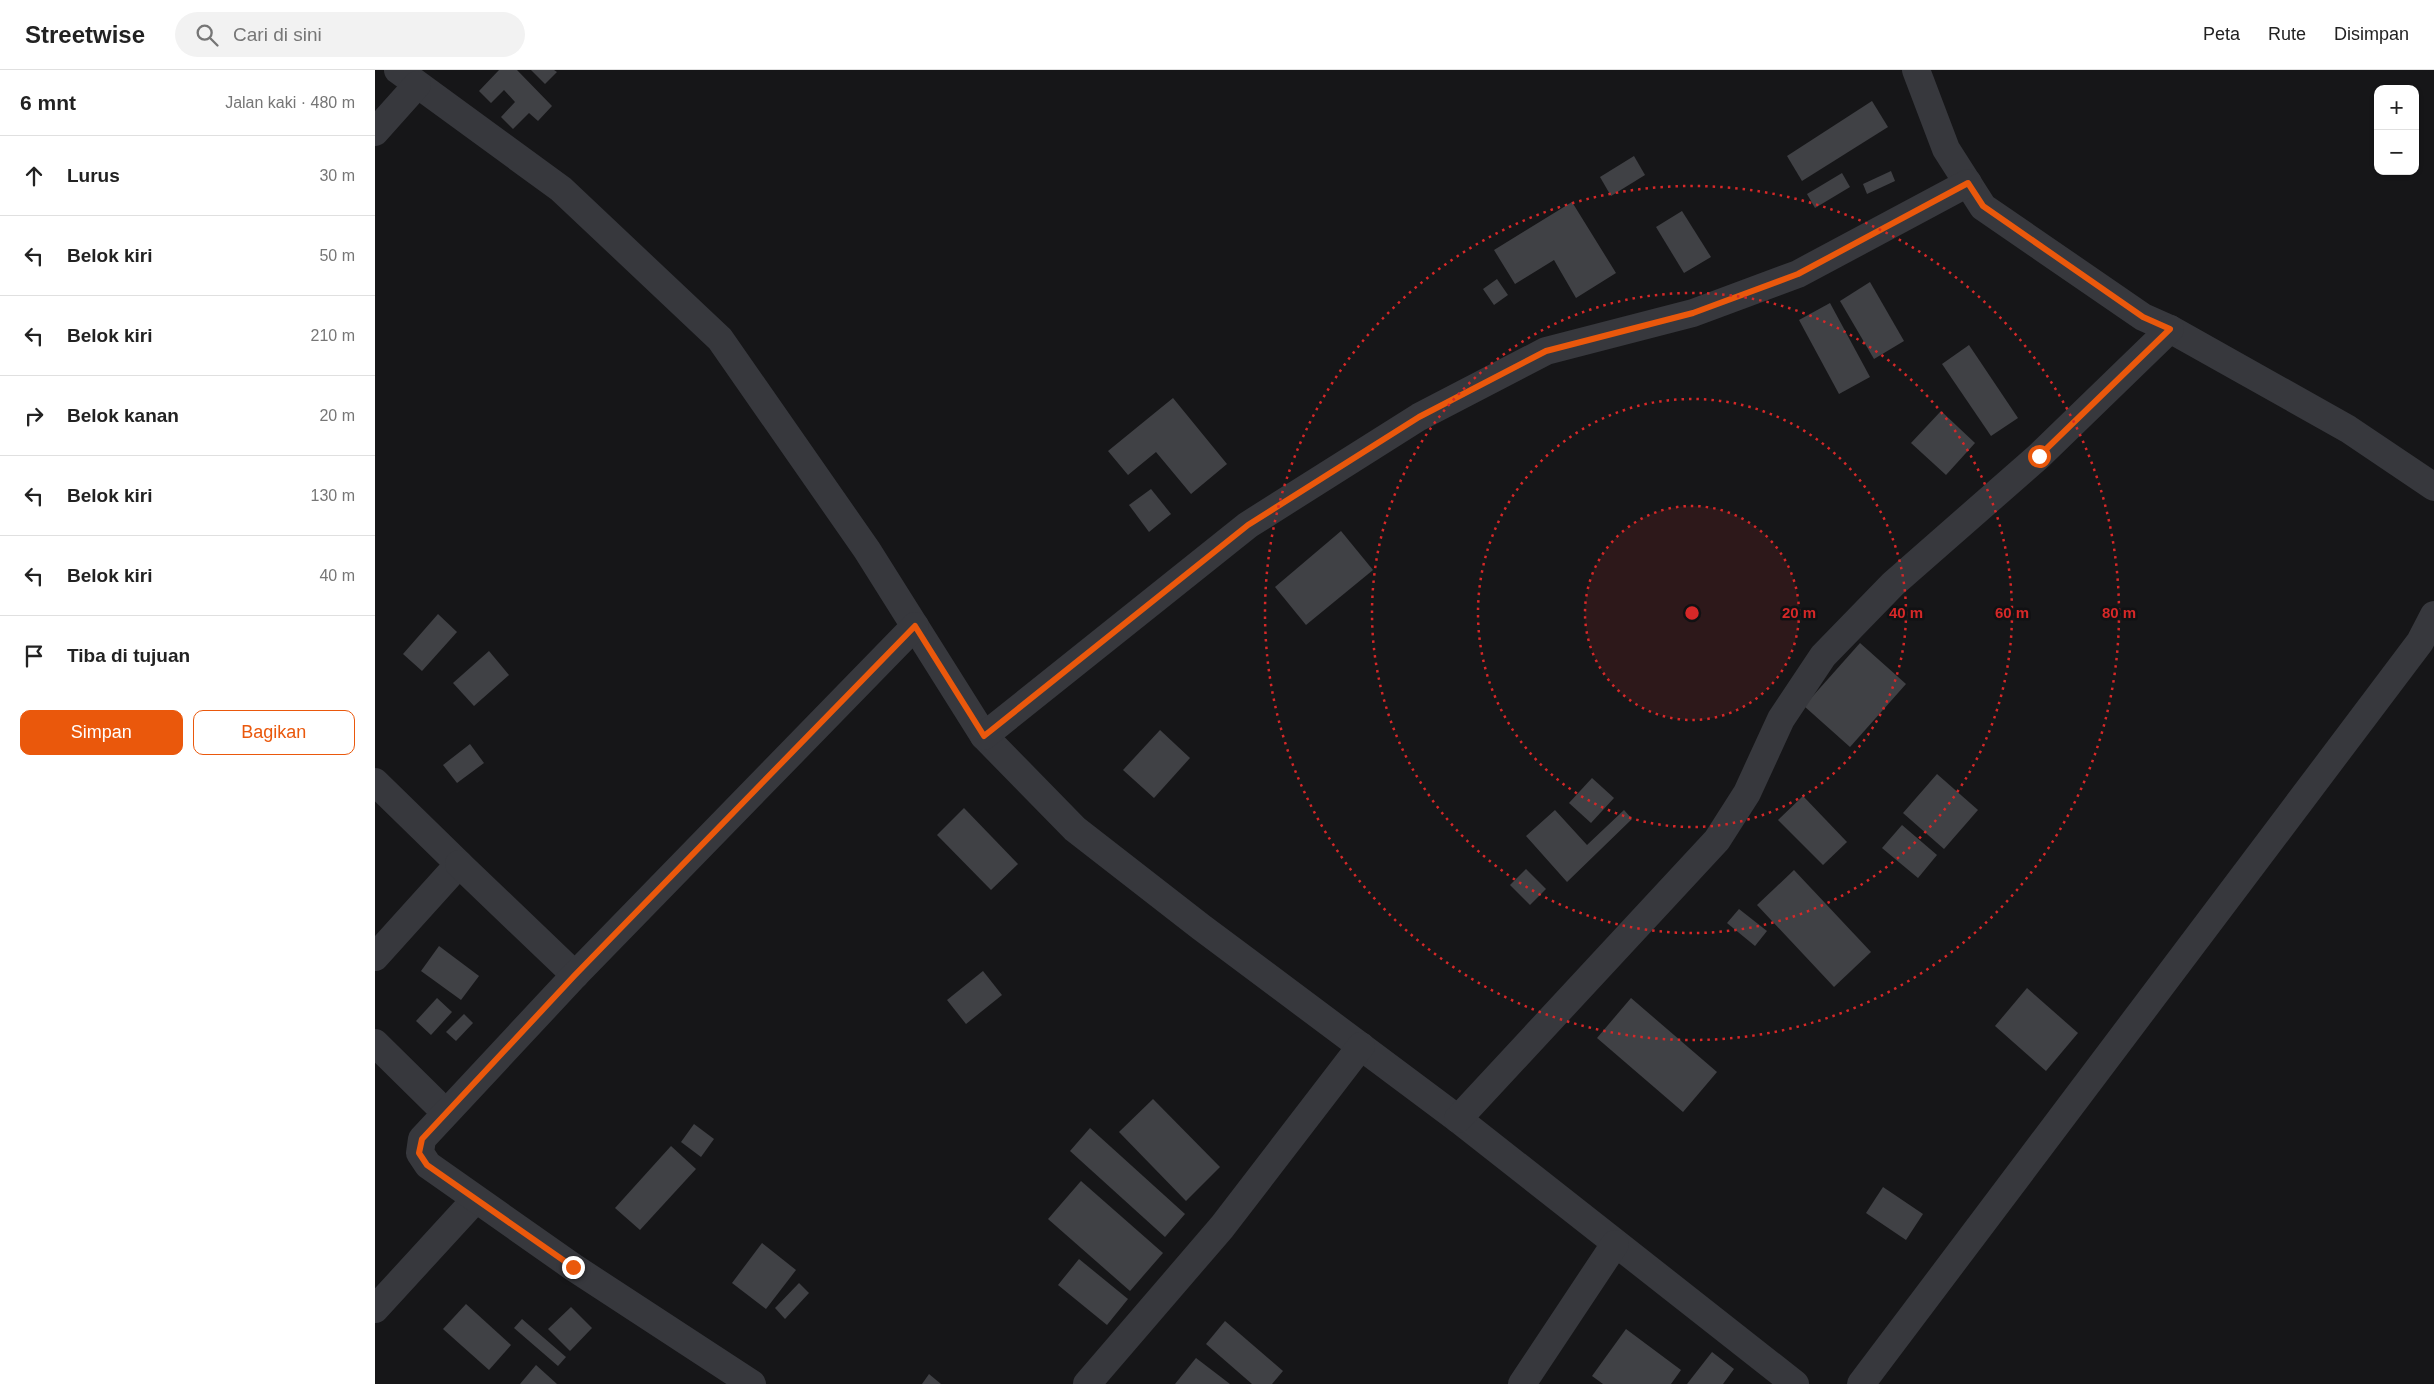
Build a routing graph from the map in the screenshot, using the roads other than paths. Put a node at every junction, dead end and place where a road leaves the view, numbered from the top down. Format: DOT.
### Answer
graph roads {
  1 [pos="1916,70"];
  2 [pos="407,78"];
  3 [pos="375,132"];
  4 [pos="1968,183"];
  5 [pos="2170,329"];
  6 [pos="2434,487"];
  7 [pos="2434,615"];
  8 [pos="915,626"];
  9 [pos="984,736"];
  10 [pos="375,782"];
  11 [pos="459,864"];
  12 [pos="375,957"];
  13 [pos="575,975"];
  14 [pos="375,1042"];
  15 [pos="1361,1046"];
  16 [pos="445,1112"];
  17 [pos="1458,1119"];
  18 [pos="475,1200"];
  19 [pos="1615,1244"];
  20 [pos="375,1309"];
  21 [pos="752,1384"];
  22 [pos="1087,1384"];
  23 [pos="1522,1384"];
  24 [pos="1795,1384"];
  25 [pos="1861,1384"];
  1 -- 4 [label="street"];
  2 -- 3 [label="street"];
  2 -- 8 [label="street"];
  4 -- 5 [label="street"];
  4 -- 9 [label="street"];
  5 -- 6 [label="street"];
  5 -- 17 [label="street"];
  7 -- 25 [label="street"];
  8 -- 9 [label="street"];
  8 -- 13 [label="street"];
  9 -- 15 [label="street"];
  10 -- 11 [label="street"];
  11 -- 12 [label="street"];
  11 -- 13 [label="street"];
  13 -- 16 [label="street"];
  14 -- 16 [label="street"];
  15 -- 17 [label="street"];
  15 -- 22 [label="street"];
  16 -- 18 [label="street"];
  17 -- 19 [label="street"];
  18 -- 20 [label="street"];
  18 -- 21 [label="street"];
  19 -- 23 [label="street"];
  19 -- 24 [label="street"];
}
